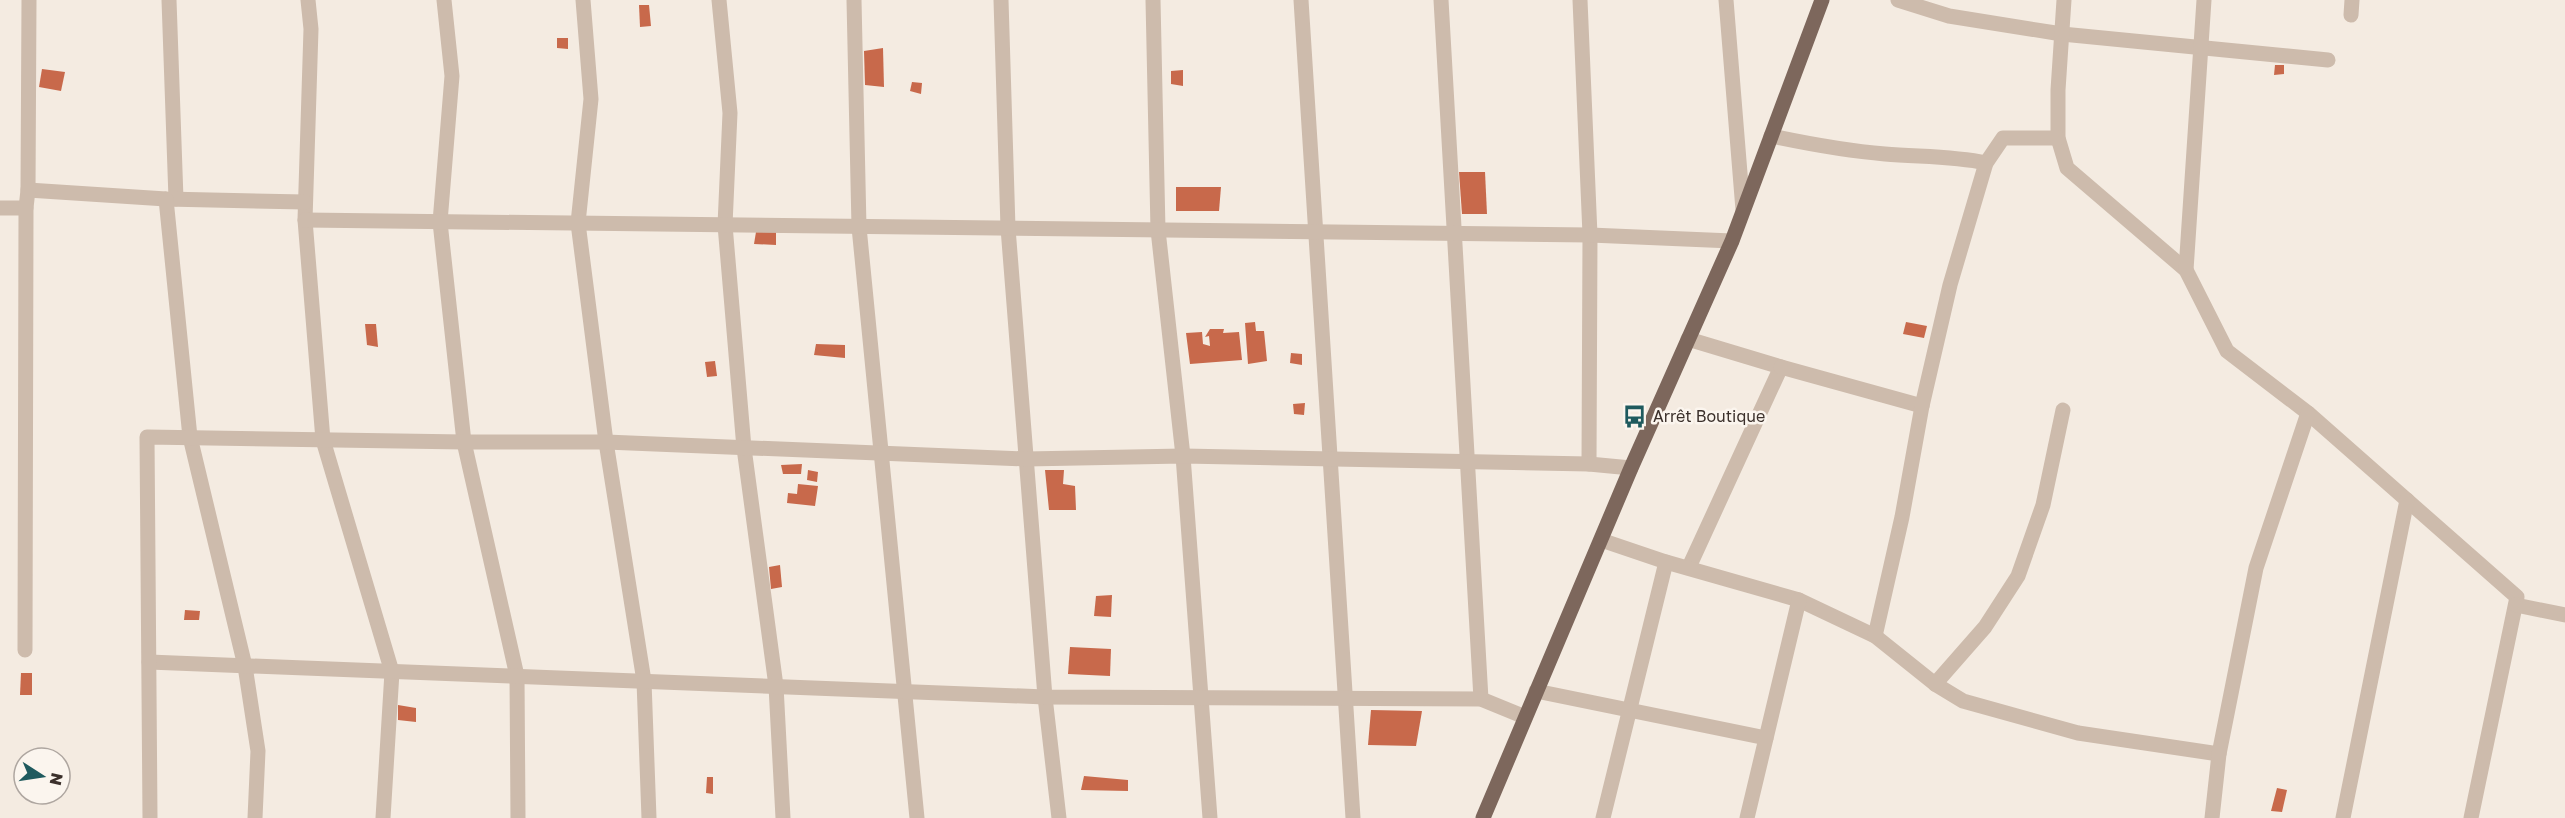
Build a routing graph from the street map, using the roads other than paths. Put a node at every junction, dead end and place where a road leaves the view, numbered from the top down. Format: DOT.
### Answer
graph roads {
  1 [pos="29,0"];
  2 [pos="169,0"];
  3 [pos="308,0"];
  4 [pos="444,0"];
  5 [pos="583,0"];
  6 [pos="719,0"];
  7 [pos="854,0"];
  8 [pos="1000,0"];
  9 [pos="1153,0"];
  10 [pos="1301,0"];
  11 [pos="1441,0"];
  12 [pos="1580,0"];
  13 [pos="1726,0"];
  14 [pos="1822,0"];
  15 [pos="1898,0"];
  16 [pos="2064,0"];
  17 [pos="2204,0"];
  18 [pos="2062,34"];
  19 [pos="2201,49"];
  20 [pos="2328,60"];
  21 [pos="1771,136"];
  22 [pos="2058,138"];
  23 [pos="1986,164"];
  24 [pos="28,190"];
  25 [pos="171,199"];
  26 [pos="305,202"];
  27 [pos="0,208"];
  28 [pos="26,208"];
  29 [pos="1743,210"];
  30 [pos="305,220"];
  31 [pos="440,222"];
  32 [pos="578,223"];
  33 [pos="725,225"];
  34 [pos="860,226"];
  35 [pos="1008,228"];
  36 [pos="1158,230"];
  37 [pos="1316,232"];
  38 [pos="1454,234"];
  39 [pos="1590,235"];
  40 [pos="1732,241"];
  41 [pos="2186,270"];
  42 [pos="1688,339"];
  43 [pos="1780,367"];
  44 [pos="1922,406"];
  45 [pos="2063,410"];
  46 [pos="2308,413"];
  47 [pos="190,437"];
  48 [pos="323,440"];
  49 [pos="464,442"];
  50 [pos="606,442"];
  51 [pos="744,448"];
  52 [pos="880,453"];
  53 [pos="1183,456"];
  54 [pos="1026,459"];
  55 [pos="1330,460"];
  56 [pos="1467,462"];
  57 [pos="1589,464"];
  58 [pos="1631,468"];
  59 [pos="2407,500"];
  60 [pos="1601,540"];
  61 [pos="1666,562"];
  62 [pos="1689,567"];
  63 [pos="1799,600"];
  64 [pos="2516,605"];
  65 [pos="2565,615"];
  66 [pos="1875,636"];
  67 [pos="25,650"];
  68 [pos="148,662"];
  69 [pos="245,666"];
  70 [pos="392,672"];
  71 [pos="517,676"];
  72 [pos="644,681"];
  73 [pos="1935,684"];
  74 [pos="776,686"];
  75 [pos="1536,691"];
  76 [pos="905,692"];
  77 [pos="1045,697"];
  78 [pos="1201,698"];
  79 [pos="1346,698"];
  80 [pos="1481,699"];
  81 [pos="1630,710"];
  82 [pos="1525,717"];
  83 [pos="1766,738"];
  84 [pos="2219,754"];
  85 [pos="150,818"];
  86 [pos="255,818"];
  87 [pos="383,818"];
  88 [pos="518,818"];
  89 [pos="649,818"];
  90 [pos="783,818"];
  91 [pos="917,818"];
  92 [pos="1059,818"];
  93 [pos="1210,818"];
  94 [pos="1353,818"];
  95 [pos="1483,818"];
  96 [pos="1603,818"];
  97 [pos="1747,818"];
  98 [pos="2212,818"];
  99 [pos="2343,818"];
  100 [pos="2470,818"];
  1 -- 24 [label="street"];
  2 -- 25 [label="street"];
  3 -- 26 [label="street"];
  4 -- 31 [label="street"];
  5 -- 32 [label="street"];
  6 -- 33 [label="street"];
  7 -- 34 [label="street"];
  8 -- 35 [label="street"];
  9 -- 36 [label="street"];
  10 -- 37 [label="street"];
  11 -- 38 [label="street"];
  12 -- 39 [label="street"];
  13 -- 29 [label="street"];
  14 -- 21 [label="main road"];
  15 -- 18 [label="street"];
  16 -- 18 [label="street"];
  17 -- 19 [label="street"];
  18 -- 19 [label="street"];
  18 -- 22 [label="street"];
  19 -- 20 [label="street"];
  19 -- 41 [label="street"];
  21 -- 23 [label="street"];
  21 -- 29 [label="main road"];
  22 -- 23 [label="street"];
  22 -- 41 [label="street"];
  23 -- 44 [label="street"];
  24 -- 25 [label="street"];
  24 -- 28 [label="street"];
  25 -- 26 [label="street"];
  25 -- 47 [label="street"];
  26 -- 30 [label="street"];
  27 -- 28 [label="street"];
  28 -- 67 [label="street"];
  29 -- 40 [label="main road"];
  30 -- 31 [label="street"];
  30 -- 48 [label="street"];
  31 -- 32 [label="street"];
  31 -- 49 [label="street"];
  32 -- 33 [label="street"];
  32 -- 50 [label="street"];
  33 -- 34 [label="street"];
  33 -- 51 [label="street"];
  34 -- 35 [label="street"];
  34 -- 52 [label="street"];
  35 -- 36 [label="street"];
  35 -- 54 [label="street"];
  36 -- 37 [label="street"];
  36 -- 53 [label="street"];
  37 -- 38 [label="street"];
  37 -- 55 [label="street"];
  38 -- 39 [label="street"];
  38 -- 56 [label="street"];
  39 -- 40 [label="street"];
  39 -- 57 [label="street"];
  40 -- 42 [label="main road"];
  41 -- 46 [label="street"];
  42 -- 43 [label="street"];
  42 -- 58 [label="main road"];
  43 -- 44 [label="street"];
  43 -- 62 [label="street"];
  44 -- 66 [label="street"];
  45 -- 73 [label="street"];
  46 -- 59 [label="street"];
  46 -- 84 [label="street"];
  47 -- 48 [label="street"];
  47 -- 68 [label="street"];
  47 -- 69 [label="street"];
  48 -- 49 [label="street"];
  48 -- 70 [label="street"];
  49 -- 50 [label="street"];
  49 -- 71 [label="street"];
  50 -- 51 [label="street"];
  50 -- 72 [label="street"];
  51 -- 52 [label="street"];
  51 -- 74 [label="street"];
  52 -- 54 [label="street"];
  52 -- 76 [label="street"];
  53 -- 54 [label="street"];
  53 -- 55 [label="street"];
  53 -- 78 [label="street"];
  54 -- 77 [label="street"];
  55 -- 56 [label="street"];
  55 -- 79 [label="street"];
  56 -- 57 [label="street"];
  56 -- 80 [label="street"];
  57 -- 58 [label="street"];
  58 -- 60 [label="main road"];
  59 -- 64 [label="street"];
  59 -- 99 [label="street"];
  60 -- 61 [label="street"];
  60 -- 75 [label="main road"];
  61 -- 62 [label="street"];
  61 -- 81 [label="street"];
  62 -- 63 [label="street"];
  63 -- 66 [label="street"];
  63 -- 83 [label="street"];
  64 -- 65 [label="street"];
  64 -- 100 [label="street"];
  66 -- 73 [label="street"];
  68 -- 69 [label="street"];
  68 -- 85 [label="street"];
  69 -- 70 [label="street"];
  69 -- 86 [label="street"];
  70 -- 71 [label="street"];
  70 -- 87 [label="street"];
  71 -- 72 [label="street"];
  71 -- 88 [label="street"];
  72 -- 74 [label="street"];
  72 -- 89 [label="street"];
  73 -- 84 [label="street"];
  74 -- 76 [label="street"];
  74 -- 90 [label="street"];
  75 -- 81 [label="street"];
  75 -- 82 [label="main road"];
  76 -- 77 [label="street"];
  76 -- 91 [label="street"];
  77 -- 78 [label="street"];
  77 -- 92 [label="street"];
  78 -- 79 [label="street"];
  78 -- 93 [label="street"];
  79 -- 80 [label="street"];
  79 -- 94 [label="street"];
  80 -- 82 [label="street"];
  81 -- 83 [label="street"];
  81 -- 96 [label="street"];
  82 -- 95 [label="main road"];
  83 -- 97 [label="street"];
  84 -- 98 [label="street"];
}
